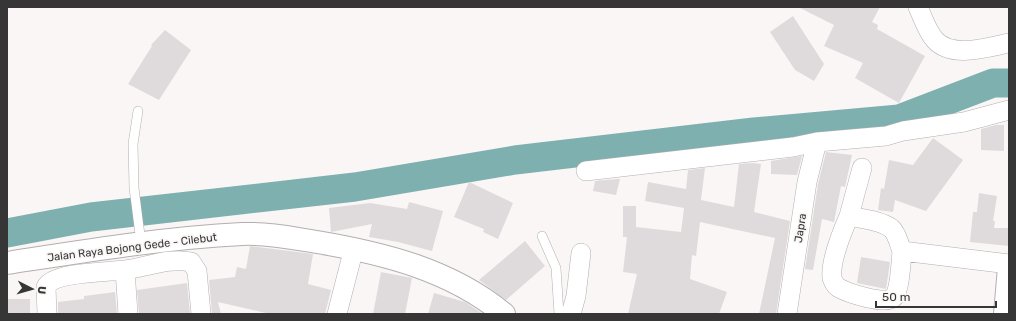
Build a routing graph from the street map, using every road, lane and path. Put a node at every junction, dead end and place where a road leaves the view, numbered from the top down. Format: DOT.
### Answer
graph roads {
  1 [pos="918,7"];
  2 [pos="1009,43"];
  3 [pos="1009,110"];
  4 [pos="138,111"];
  5 [pos="817,142"];
  6 [pos="862,168"];
  7 [pos="586,171"];
  8 [pos="849,216"];
  9 [pos="140,233"];
  10 [pos="542,236"];
  11 [pos="354,248"];
  12 [pos="902,251"];
  13 [pos="581,253"];
  14 [pos="7,263"];
  15 [pos="1009,265"];
  16 [pos="124,270"];
  17 [pos="48,314"];
  18 [pos="128,314"];
  19 [pos="201,314"];
  20 [pos="337,314"];
  21 [pos="504,314"];
  22 [pos="559,314"];
  23 [pos="571,314"];
  24 [pos="787,314"];
  25 [pos="1005,314"];
  1 -- 2 [label="street"];
  3 -- 5 [label="street"];
  4 -- 9 [label="lane"];
  5 -- 7 [label="street"];
  5 -- 24 [label="street, Japra"];
  6 -- 8 [label="street"];
  8 -- 12 [label="street"];
  8 -- 12 [label="street"];
  9 -- 11 [label="main road, Jalan Raya Bojong Gede - Cilebut"];
  9 -- 14 [label="main road, Jalan Raya Bojong Gede - Cilebut"];
  10 -- 22 [label="lane"];
  11 -- 20 [label="street"];
  11 -- 21 [label="main road, Jalan Raya Bojong Gede - Cilebut"];
  12 -- 15 [label="street"];
  13 -- 23 [label="street"];
  15 -- 25 [label="main road"];
  16 -- 17 [label="street"];
  16 -- 18 [label="street"];
  16 -- 19 [label="street"];
}
